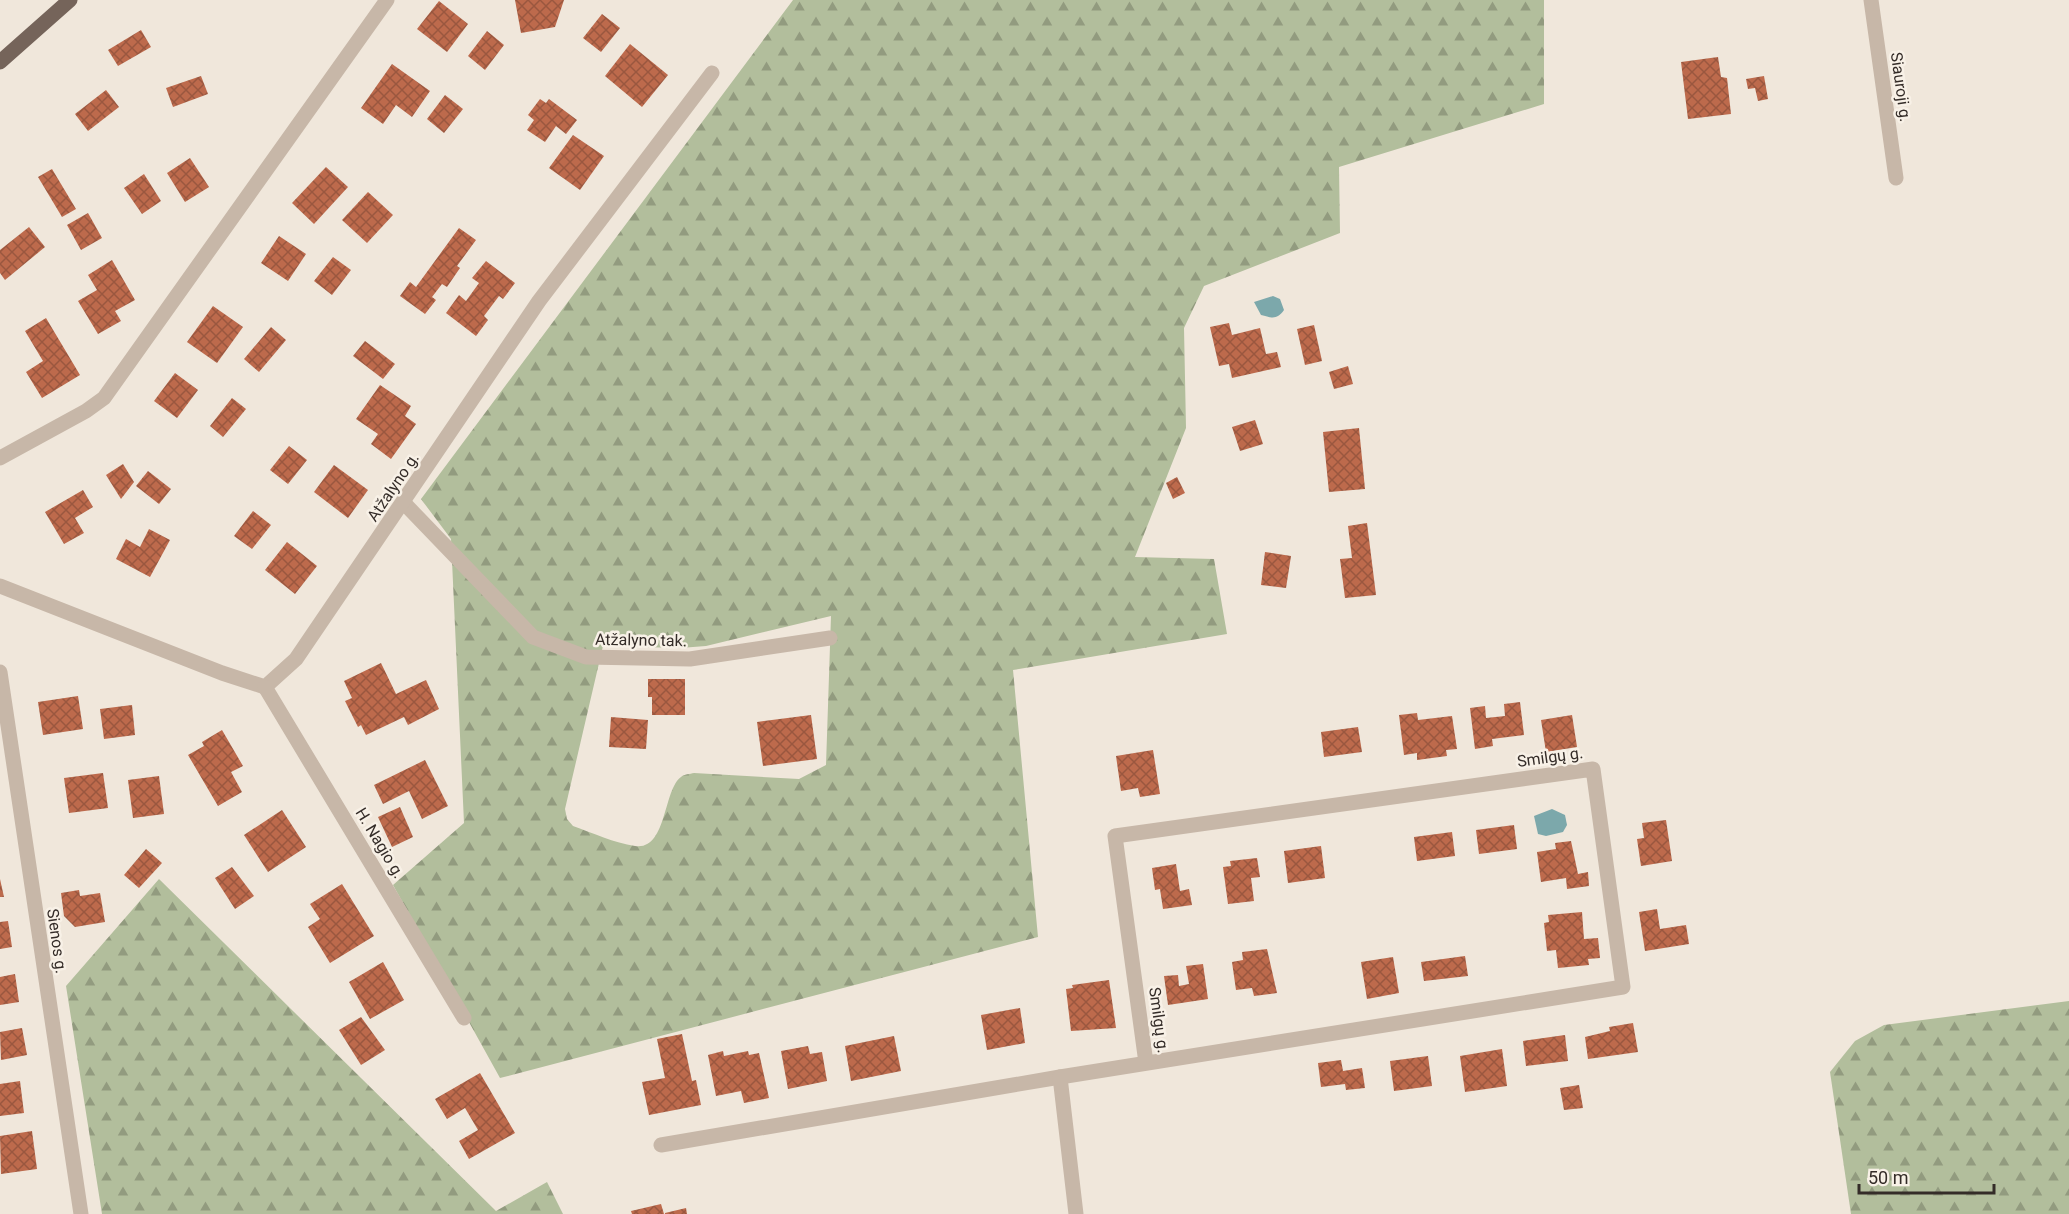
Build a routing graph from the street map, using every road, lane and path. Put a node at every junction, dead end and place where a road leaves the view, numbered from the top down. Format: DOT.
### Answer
graph roads {
  1 [pos="70,0"];
  2 [pos="387,0"];
  3 [pos="1870,0"];
  4 [pos="0,62"];
  5 [pos="712,73"];
  6 [pos="1896,178"];
  7 [pos="0,458"];
  8 [pos="404,503"];
  9 [pos="0,586"];
  10 [pos="830,638"];
  11 [pos="0,672"];
  12 [pos="266,687"];
  13 [pos="464,1018"];
  14 [pos="1146,1064"];
  15 [pos="1060,1077"];
  16 [pos="661,1145"];
  17 [pos="81,1214"];
  18 [pos="1076,1214"];
  1 -- 4 [label="main road"];
  2 -- 7 [label="street"];
  3 -- 6 [label="street, Siauroji g."];
  5 -- 8 [label="street, Atžalyno g."];
  8 -- 10 [label="street, Atžalyno tak."];
  8 -- 12 [label="street, Atžalyno g."];
  9 -- 12 [label="street"];
  11 -- 17 [label="street, Sienos g."];
  12 -- 13 [label="street, H. Nagio g."];
  14 -- 14 [label="street, Smilgų g."];
  14 -- 15 [label="street, Smilgų g."];
  15 -- 16 [label="street, Smilgų g."];
  15 -- 18 [label="street"];
}
